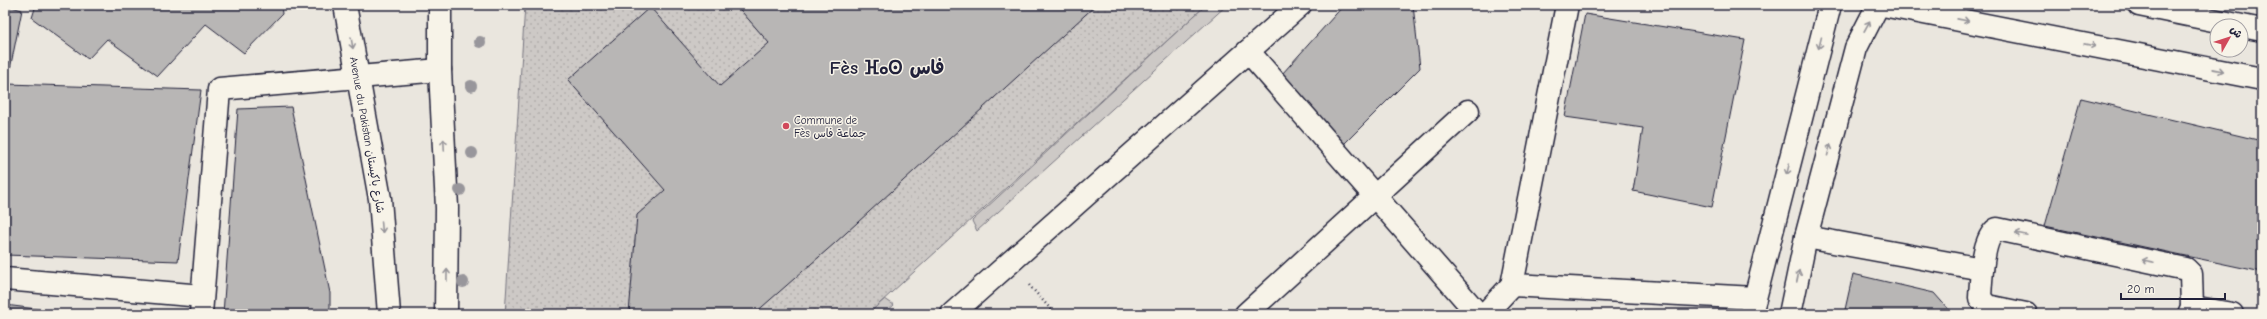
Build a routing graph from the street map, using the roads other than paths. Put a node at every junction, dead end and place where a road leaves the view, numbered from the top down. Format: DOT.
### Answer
graph roads {
  1 [pos="345,5"];
  2 [pos="440,5"];
  3 [pos="1300,5"];
  4 [pos="1567,5"];
  5 [pos="1830,5"];
  6 [pos="1878,5"];
  7 [pos="1883,5"];
  8 [pos="2139,5"];
  9 [pos="2262,30"];
  10 [pos="1248,51"];
  11 [pos="440,70"];
  12 [pos="357,77"];
  13 [pos="2262,79"];
  14 [pos="1468,111"];
  15 [pos="1376,195"];
  16 [pos="1806,237"];
  17 [pos="1982,268"];
  18 [pos="5,279"];
  19 [pos="1512,285"];
  20 [pos="201,305"];
  21 [pos="1753,306"];
  22 [pos="2190,310"];
  23 [pos="389,314"];
  24 [pos="446,314"];
  25 [pos="952,314"];
  26 [pos="1246,314"];
  27 [pos="1478,314"];
  28 [pos="1485,314"];
  29 [pos="1790,314"];
  30 [pos="2026,314"];
  31 [pos="2232,314"];
  1 -- 12 [label="street, Avenue du Pakistan شارع باكيستان, one-way"];
  2 -- 11 [label="street"];
  3 -- 10 [label="street"];
  4 -- 19 [label="street"];
  5 -- 21 [label="street, one-way"];
  16 -- 6 [label="street, one-way"];
  7 -- 13 [label="street, one-way"];
  8 -- 9 [label="street"];
  10 -- 15 [label="street"];
  10 -- 25 [label="street"];
  11 -- 12 [label="street"];
  24 -- 11 [label="street, one-way"];
  12 -- 20 [label="street"];
  12 -- 23 [label="street, Avenue du Pakistan شارع باكيستان, one-way"];
  14 -- 15 [label="street"];
  15 -- 26 [label="street"];
  15 -- 27 [label="street"];
  16 -- 17 [label="street"];
  29 -- 16 [label="street, one-way"];
  22 -- 17 [label="street, one-way"];
  17 -- 30 [label="street"];
  18 -- 20 [label="street"];
  19 -- 21 [label="street"];
  19 -- 28 [label="street"];
  22 -- 31 [label="street"];
}
